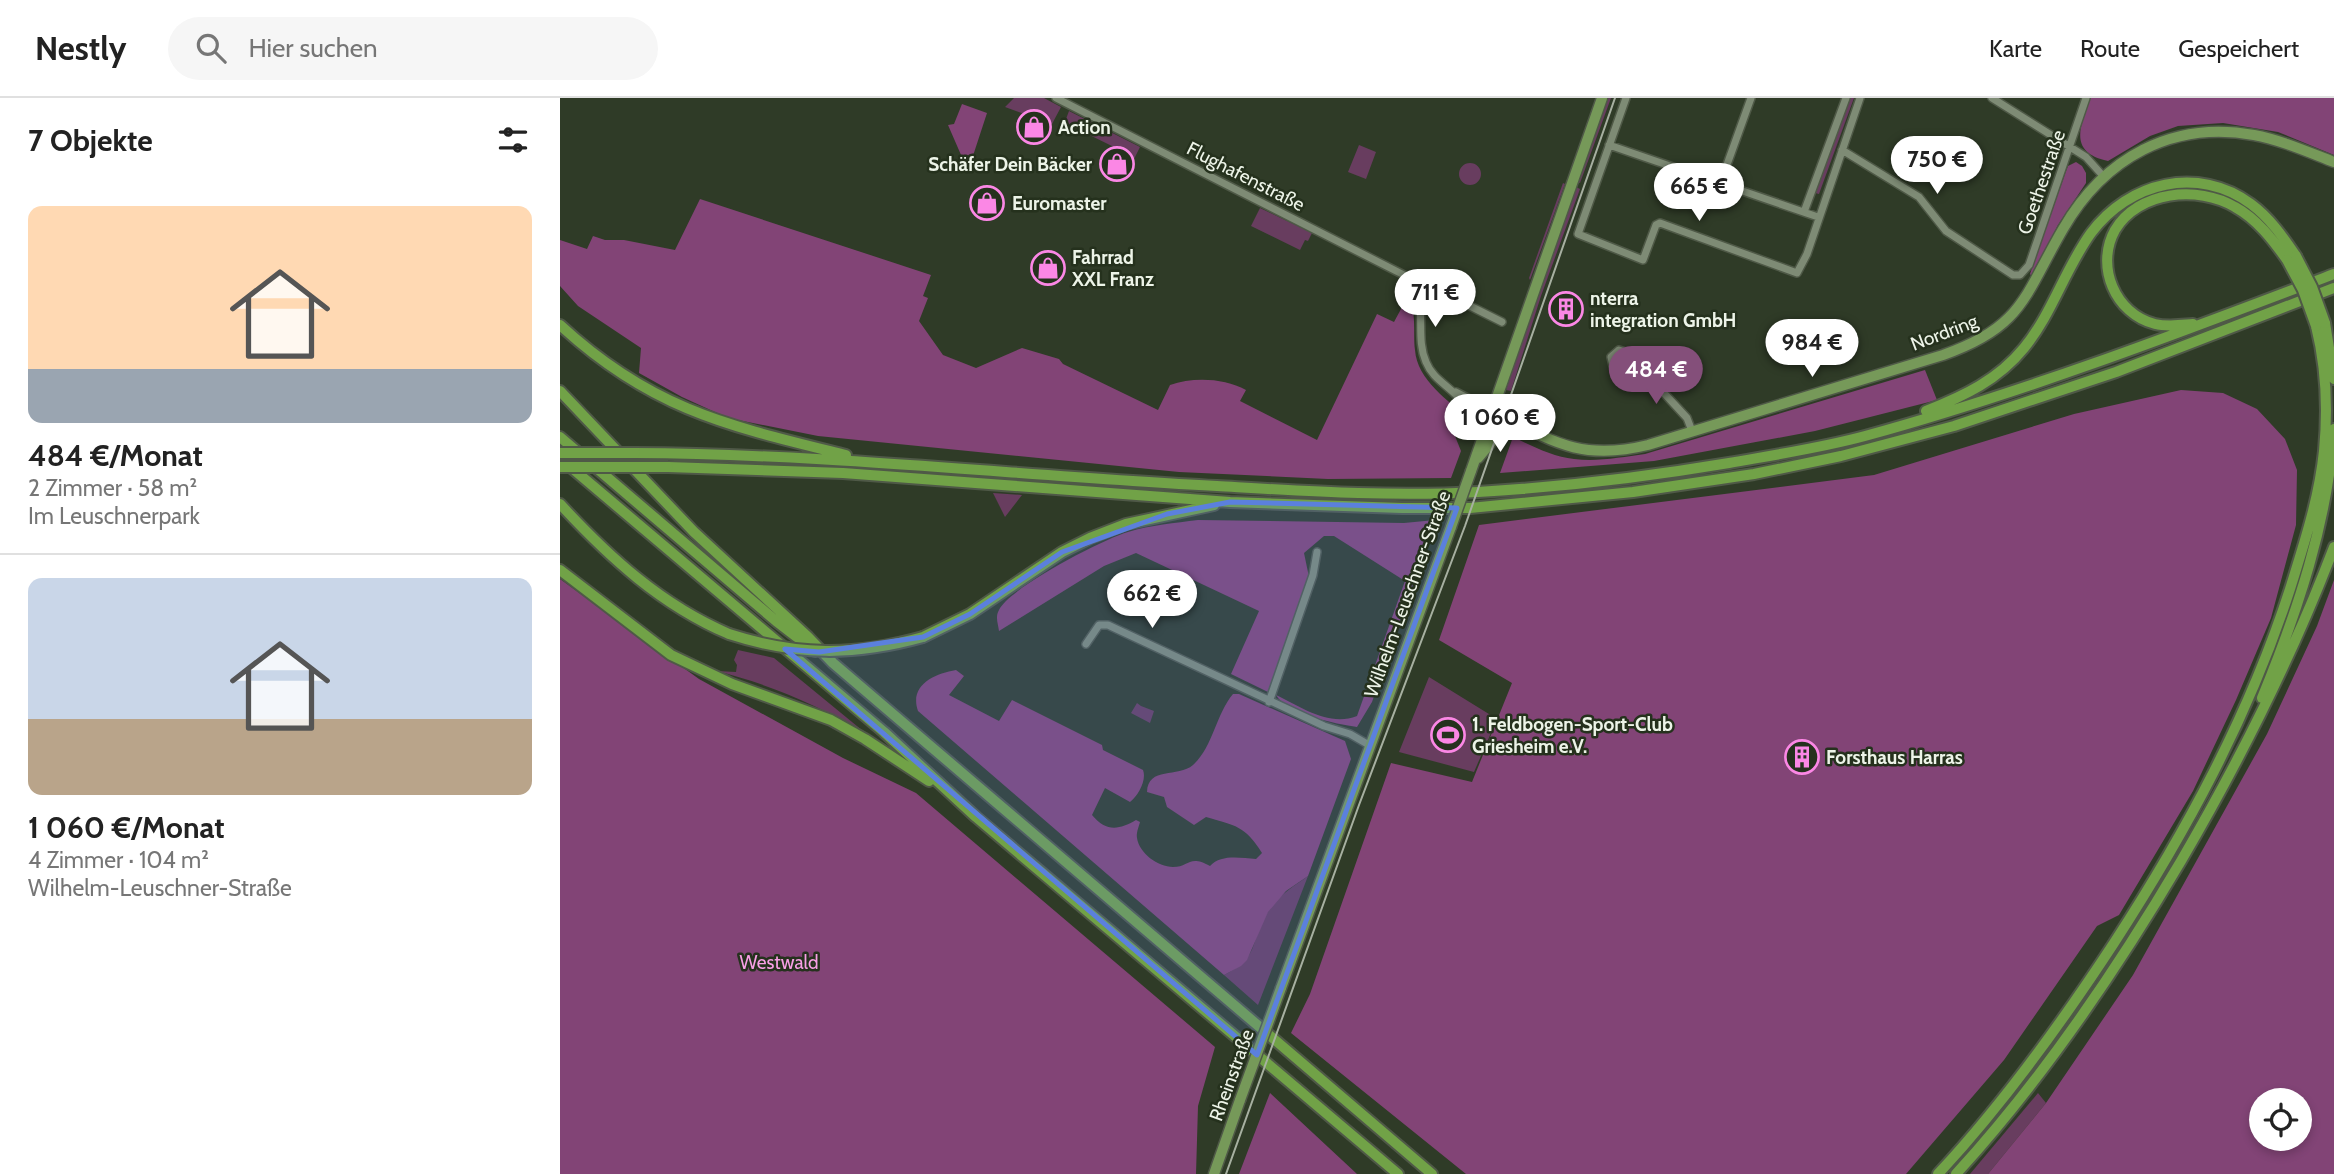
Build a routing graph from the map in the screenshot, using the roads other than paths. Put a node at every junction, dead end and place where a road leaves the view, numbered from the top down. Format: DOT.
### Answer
graph roads {
  1 [pos="1056,98"];
  2 [pos="1602,98"];
  3 [pos="1626,98"];
  4 [pos="1751,98"];
  5 [pos="1846,98"];
  6 [pos="1860,98"];
  7 [pos="1992,98"];
  8 [pos="2086,98"];
  9 [pos="1609,145"];
  10 [pos="2070,148"];
  11 [pos="1842,150"];
  12 [pos="2334,162"];
  13 [pos="2104,177"];
  14 [pos="1720,184"];
  15 [pos="1804,212"];
  16 [pos="1818,217"];
  17 [pos="2292,258"];
  18 [pos="2334,274"];
  19 [pos="2334,288"];
  20 [pos="1416,290"];
  21 [pos="1502,322"];
  22 [pos="2206,323"];
  23 [pos="2321,324"];
  24 [pos="560,325"];
  25 [pos="1640,367"];
  26 [pos="2334,379"];
  27 [pos="1450,389"];
  28 [pos="560,391"];
  29 [pos="1491,410"];
  30 [pos="1520,425"];
  31 [pos="2334,429"];
  32 [pos="1692,430"];
  33 [pos="1483,434"];
  34 [pos="560,437"];
  35 [pos="1862,437"];
  36 [pos="560,455"];
  37 [pos="873,462"];
  38 [pos="560,467"];
  39 [pos="1471,471"];
  40 [pos="1230,502"];
  41 [pos="560,504"];
  42 [pos="2334,547"];
  43 [pos="1317,552"];
  44 [pos="560,570"];
  45 [pos="1086,644"];
  46 [pos="833,663"];
  47 [pos="1269,702"];
  48 [pos="1369,745"];
  49 [pos="2221,790"];
  50 [pos="960,803"];
  51 [pos="1283,983"];
  52 [pos="1214,1174"];
  53 [pos="1398,1174"];
  54 [pos="1432,1174"];
  55 [pos="1938,1174"];
  56 [pos="1956,1174"];
  1 -- 20 [label="street, Flughafenstraße"];
  2 -- 29 [label="main road, Wilhelm-Leuschner-Straße"];
  3 -- 9 [label="street"];
  4 -- 14 [label="street"];
  5 -- 15 [label="street"];
  6 -- 11 [label="street"];
  7 -- 10 [label="street"];
  8 -- 10 [label="street, Goethestraße"];
  9 -- 14 [label="street"];
  9 -- 16 [label="street"];
  10 -- 11 [label="street, Goethestraße"];
  10 -- 13 [label="street"];
  11 -- 16 [label="street"];
  12 -- 13 [label="main road, Nordring"];
  13 -- 32 [label="main road, Nordring"];
  14 -- 15 [label="street"];
  15 -- 16 [label="street"];
  17 -- 22 [label="highway"];
  17 -- 23 [label="highway, bridge"];
  17 -- 35 [label="highway"];
  18 -- 22 [label="highway"];
  19 -- 40 [label="highway"];
  20 -- 21 [label="street"];
  20 -- 27 [label="street"];
  22 -- 35 [label="highway"];
  23 -- 26 [label="highway"];
  23 -- 55 [label="highway"];
  24 -- 37 [label="highway"];
  25 -- 32 [label="street"];
  27 -- 29 [label="street"];
  27 -- 33 [label="street"];
  28 -- 46 [label="highway"];
  29 -- 30 [label="main road, Nordring"];
  29 -- 33 [label="main road, Wilhelm-Leuschner-Straße"];
  30 -- 32 [label="main road, Nordring"];
  30 -- 39 [label="main road"];
  31 -- 49 [label="highway"];
  33 -- 39 [label="main road, Wilhelm-Leuschner-Straße"];
  34 -- 46 [label="highway"];
  35 -- 37 [label="highway"];
  36 -- 37 [label="highway, bridge"];
  36 -- 50 [label="highway"];
  38 -- 40 [label="highway, bridge"];
  39 -- 48 [label="main road, Wilhelm-Leuschner-Straße, bridge"];
  40 -- 41 [label="highway, bridge"];
  42 -- 49 [label="highway"];
  43 -- 47 [label="street"];
  44 -- 50 [label="highway"];
  45 -- 47 [label="street"];
  46 -- 54 [label="highway"];
  47 -- 48 [label="street"];
  48 -- 51 [label="main road, Wilhelm-Leuschner-Straße"];
  49 -- 56 [label="highway"];
  50 -- 53 [label="highway"];
  51 -- 52 [label="main road, Rheinstraße, bridge"];
}
